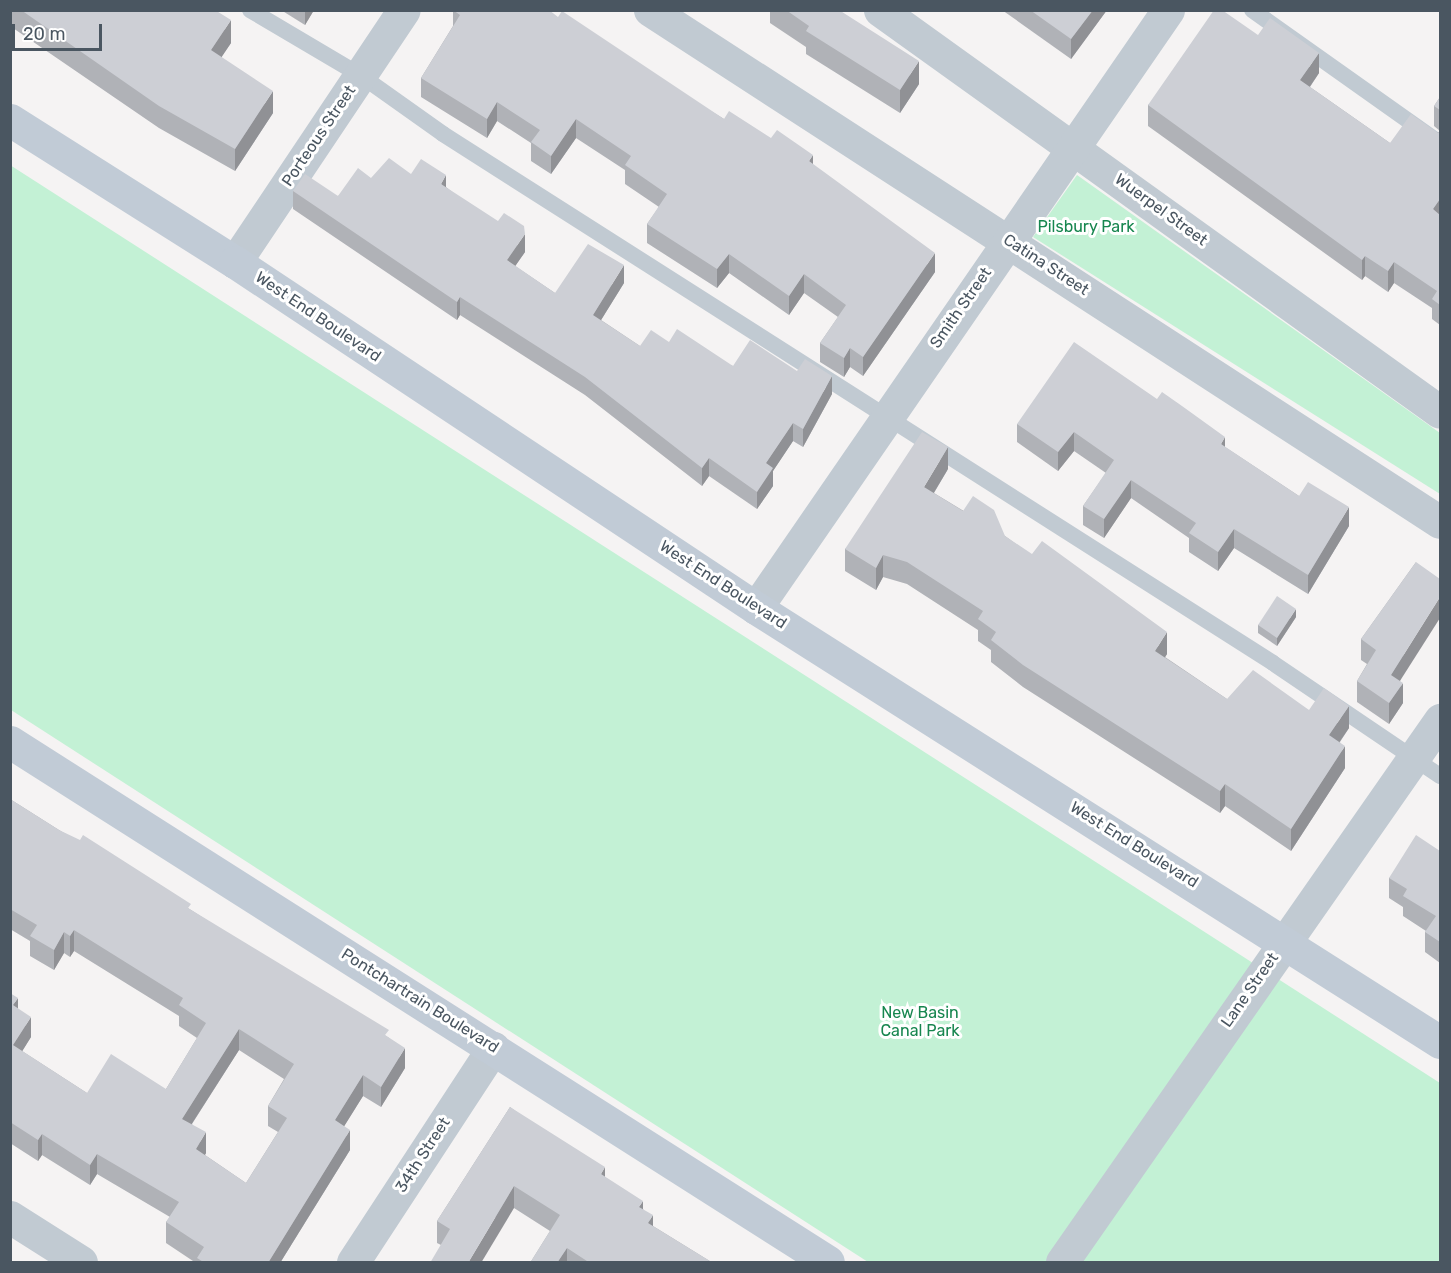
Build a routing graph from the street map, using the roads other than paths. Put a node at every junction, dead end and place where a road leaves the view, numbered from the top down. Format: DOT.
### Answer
graph roads {
  1 [pos="250,10"];
  2 [pos="404,10"];
  3 [pos="650,10"];
  4 [pos="880,10"];
  5 [pos="1168,10"];
  6 [pos="1252,10"];
  7 [pos="360,75"];
  8 [pos="10,120"];
  9 [pos="1440,143"];
  10 [pos="1072,146"];
  11 [pos="1008,240"];
  12 [pos="235,262"];
  13 [pos="1440,412"];
  14 [pos="884,420"];
  15 [pos="1440,522"];
  16 [pos="756,608"];
  17 [pos="1440,720"];
  18 [pos="10,742"];
  19 [pos="1413,759"];
  20 [pos="1440,776"];
  21 [pos="1285,940"];
  22 [pos="1440,1042"];
  23 [pos="493,1048"];
  24 [pos="10,1217"];
  25 [pos="81,1263"];
  26 [pos="353,1263"];
  27 [pos="828,1263"];
  28 [pos="1062,1263"];
  1 -- 7 [label="lane"];
  2 -- 7 [label="street, Porteous Street"];
  3 -- 11 [label="street, Catina Street"];
  4 -- 10 [label="street, Wuerpel Street"];
  5 -- 10 [label="street, Smith Street"];
  6 -- 9 [label="lane"];
  7 -- 12 [label="street, Porteous Street"];
  7 -- 14 [label="lane"];
  8 -- 12 [label="main road, West End Boulevard"];
  10 -- 11 [label="street, Smith Street"];
  10 -- 13 [label="street, Wuerpel Street"];
  11 -- 14 [label="street, Smith Street"];
  11 -- 15 [label="street, Catina Street"];
  12 -- 16 [label="main road, West End Boulevard"];
  14 -- 16 [label="street, Smith Street"];
  14 -- 19 [label="lane"];
  16 -- 21 [label="main road, West End Boulevard"];
  17 -- 19 [label="street, Lane Street"];
  18 -- 23 [label="main road, Pontchartrain Boulevard"];
  19 -- 20 [label="lane"];
  19 -- 21 [label="street, Lane Street"];
  21 -- 22 [label="main road, West End Boulevard"];
  21 -- 28 [label="street, Lane Street"];
  23 -- 26 [label="street, 34th Street"];
  23 -- 27 [label="main road, Pontchartrain Boulevard"];
  24 -- 25 [label="street"];
}
